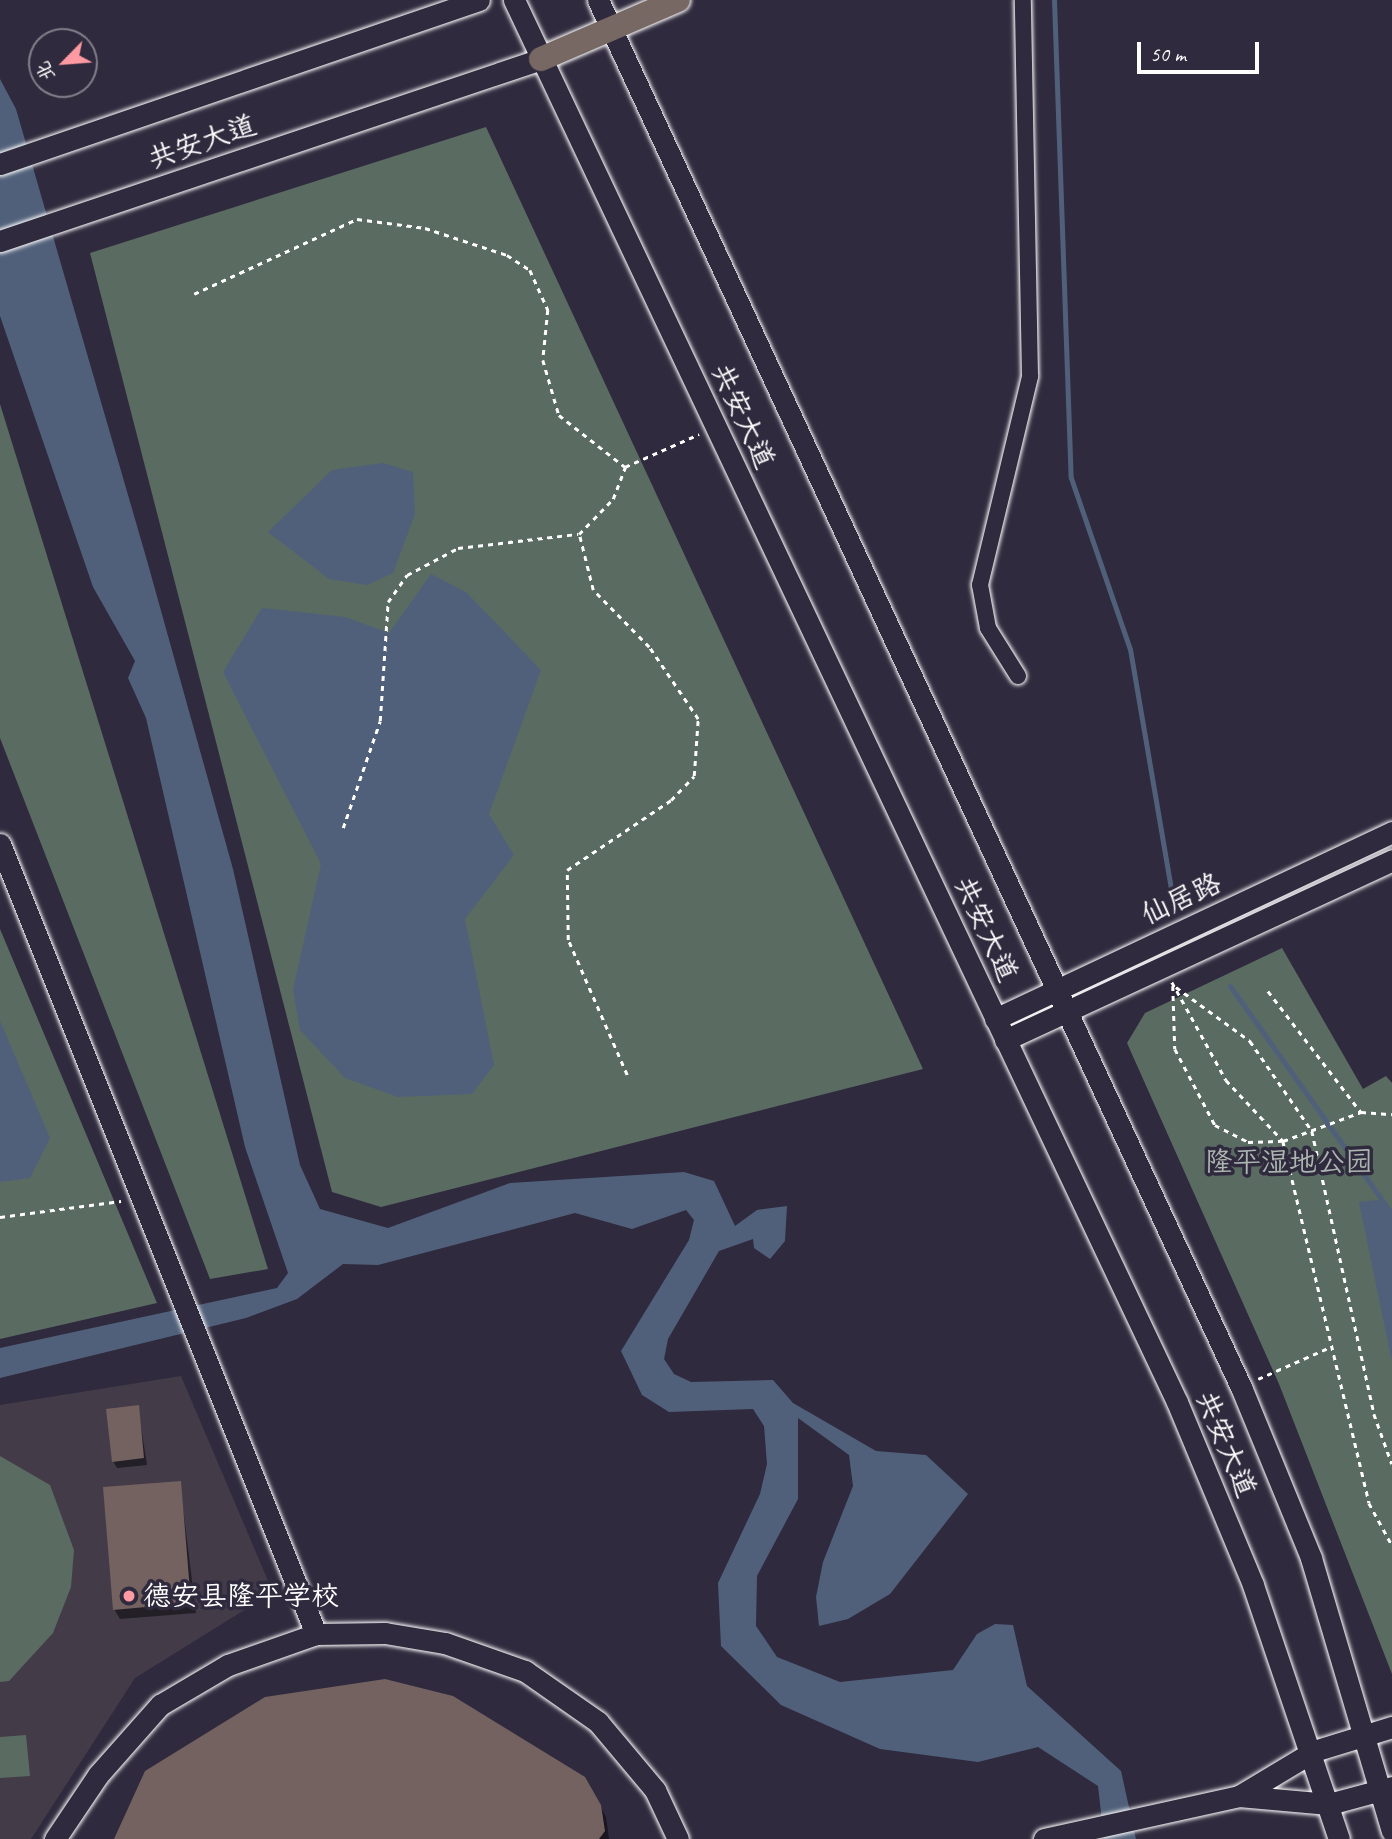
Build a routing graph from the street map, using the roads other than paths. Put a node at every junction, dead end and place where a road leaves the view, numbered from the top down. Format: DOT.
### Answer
graph roads {
  1 [pos="479,0"];
  2 [pos="514,0"];
  3 [pos="598,0"];
  4 [pos="678,0"];
  5 [pos="1023,0"];
  6 [pos="610,29"];
  7 [pos="541,59"];
  8 [pos="1,164"];
  9 [pos="1,240"];
  10 [pos="1018,676"];
  11 [pos="1392,832"];
  12 [pos="0,844"];
  13 [pos="1392,860"];
  14 [pos="1053,990"];
  15 [pos="1064,1013"];
  16 [pos="995,1019"];
  17 [pos="1005,1040"];
  18 [pos="316,1634"];
  19 [pos="1392,1727"];
  20 [pos="1364,1734"];
  21 [pos="1314,1751"];
  22 [pos="1386,1788"];
  23 [pos="1239,1797"];
  24 [pos="1329,1804"];
  25 [pos="1392,1831"];
  26 [pos="55,1839"];
  27 [pos="678,1839"];
  28 [pos="1044,1839"];
  29 [pos="1338,1839"];
  30 [pos="1389,1839"];
  1 -- 8 [label="main road, 共安大道"];
  2 -- 7 [label="main road, 共安大道"];
  3 -- 6 [label="main road, 共安大道"];
  4 -- 6 [label="main road, 共安大道"];
  5 -- 10 [label="street"];
  6 -- 7 [label="main road, 共安大道"];
  6 -- 14 [label="main road, 共安大道"];
  7 -- 9 [label="main road, 共安大道"];
  7 -- 16 [label="main road, 共安大道"];
  11 -- 14 [label="main road, 仙居路"];
  12 -- 18 [label="main road"];
  13 -- 15 [label="main road, 仙居路"];
  14 -- 15 [label="main road, 共安大道"];
  14 -- 16 [label="main road, 仙居路"];
  15 -- 17 [label="main road, 仙居路"];
  15 -- 20 [label="main road, 共安大道"];
  16 -- 17 [label="main road, 共安大道"];
  17 -- 21 [label="main road, 共安大道"];
  18 -- 26 [label="main road"];
  18 -- 27 [label="main road"];
  19 -- 20 [label="main road"];
  20 -- 21 [label="main road"];
  20 -- 22 [label="main road, 共安大道"];
  21 -- 23 [label="main road"];
  21 -- 24 [label="main road, 共安大道"];
  22 -- 24 [label="main road"];
  22 -- 25 [label="main road"];
  22 -- 30 [label="main road"];
  23 -- 24 [label="main road"];
  23 -- 28 [label="main road"];
  24 -- 29 [label="main road, 共安大道"];
}
